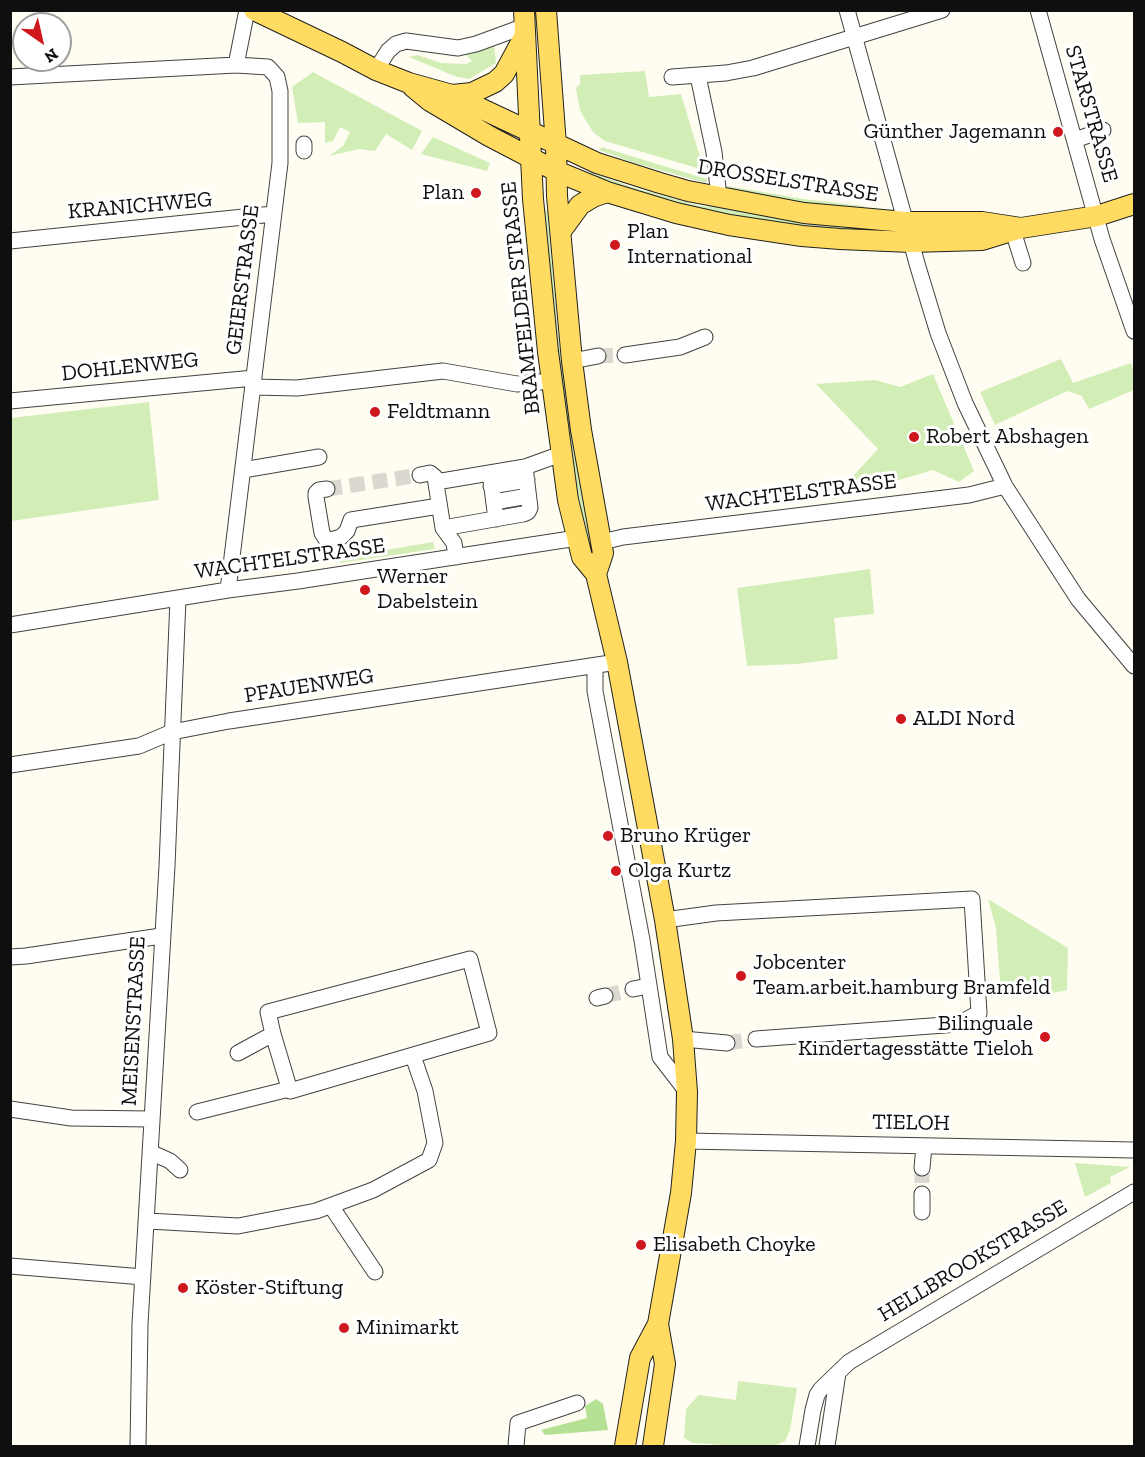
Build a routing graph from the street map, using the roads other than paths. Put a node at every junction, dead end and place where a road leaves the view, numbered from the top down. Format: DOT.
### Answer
graph roads {
  1 [pos="247,10"];
  2 [pos="254,10"];
  3 [pos="546,10"];
  4 [pos="847,10"];
  5 [pos="942,10"];
  6 [pos="1038,10"];
  7 [pos="525,24"];
  8 [pos="853,36"];
  9 [pos="236,65"];
  10 [pos="376,70"];
  11 [pos="672,76"];
  12 [pos="698,76"];
  13 [pos="10,77"];
  14 [pos="409,83"];
  15 [pos="452,94"];
  16 [pos="1103,130"];
  17 [pos="531,133"];
  18 [pos="1075,140"];
  19 [pos="555,145"];
  20 [pos="532,158"];
  21 [pos="556,171"];
  22 [pos="607,192"];
  23 [pos="719,197"];
  24 [pos="1134,204"];
  25 [pos="273,214"];
  26 [pos="1096,216"];
  27 [pos="905,222"];
  28 [pos="1017,230"];
  29 [pos="561,231"];
  30 [pos="10,241"];
  31 [pos="910,242"];
  32 [pos="1023,263"];
  33 [pos="1134,331"];
  34 [pos="705,337"];
  35 [pos="625,355"];
  36 [pos="598,356"];
  37 [pos="572,361"];
  38 [pos="552,381"];
  39 [pos="254,382"];
  40 [pos="10,401"];
  41 [pos="561,453"];
  42 [pos="319,458"];
  43 [pos="243,470"];
  44 [pos="420,475"];
  45 [pos="491,479"];
  46 [pos="527,481"];
  47 [pos="436,482"];
  48 [pos="1005,486"];
  49 [pos="327,489"];
  50 [pos="494,502"];
  51 [pos="440,506"];
  52 [pos="496,519"];
  53 [pos="443,528"];
  54 [pos="577,538"];
  55 [pos="602,542"];
  56 [pos="456,557"];
  57 [pos="596,574"];
  58 [pos="228,590"];
  59 [pos="178,599"];
  60 [pos="10,625"];
  61 [pos="617,663"];
  62 [pos="1134,666"];
  63 [pos="595,667"];
  64 [pos="172,732"];
  65 [pos="10,765"];
  66 [pos="665,920"];
  67 [pos="161,936"];
  68 [pos="10,957"];
  69 [pos="648,986"];
  70 [pos="633,989"];
  71 [pos="273,1034"];
  72 [pos="756,1039"];
  73 [pos="683,1040"];
  74 [pos="727,1043"];
  75 [pos="238,1053"];
  76 [pos="413,1056"];
  77 [pos="289,1089"];
  78 [pos="687,1092"];
  79 [pos="10,1109"];
  80 [pos="197,1112"];
  81 [pos="151,1119"];
  82 [pos="686,1142"];
  83 [pos="924,1146"];
  84 [pos="1134,1150"];
  85 [pos="150,1152"];
  86 [pos="922,1168"];
  87 [pos="149,1176"];
  88 [pos="1134,1192"];
  89 [pos="922,1194"];
  90 [pos="331,1206"];
  91 [pos="922,1212"];
  92 [pos="148,1221"];
  93 [pos="10,1266"];
  94 [pos="375,1272"];
  95 [pos="143,1277"];
  96 [pos="658,1324"];
  97 [pos="838,1373"];
  98 [pos="577,1403"];
  99 [pos="138,1446"];
  100 [pos="516,1446"];
  101 [pos="625,1446"];
  102 [pos="653,1446"];
  103 [pos="807,1446"];
  104 [pos="827,1446"];
  1 -- 9 [label="street"];
  2 -- 10 [label="main road"];
  3 -- 19 [label="main road, BRAMFELDER STRASSE"];
  4 -- 8 [label="street"];
  5 -- 8 [label="street"];
  6 -- 18 [label="street, STARSTRASSE"];
  7 -- 10 [label="street"];
  7 -- 15 [label="main road"];
  7 -- 17 [label="main road, BRAMFELDER STRASSE"];
  8 -- 12 [label="street"];
  8 -- 27 [label="street"];
  9 -- 13 [label="street, GEIERSTRASSE"];
  9 -- 25 [label="street, GEIERSTRASSE"];
  10 -- 14 [label="main road"];
  11 -- 12 [label="street"];
  12 -- 23 [label="street"];
  14 -- 15 [label="main road"];
  14 -- 20 [label="main road, DROSSELSTRASSE"];
  15 -- 17 [label="main road, DROSSELSTRASSE"];
  16 -- 18 [label="street"];
  17 -- 19 [label="main road, DROSSELSTRASSE"];
  17 -- 20 [label="main road, BRAMFELDER STRASSE"];
  18 -- 26 [label="street, STARSTRASSE"];
  19 -- 21 [label="main road, BRAMFELDER STRASSE"];
  19 -- 23 [label="main road, DROSSELSTRASSE"];
  20 -- 21 [label="main road, DROSSELSTRASSE"];
  20 -- 38 [label="main road, BRAMFELDER STRASSE"];
  21 -- 22 [label="main road, DROSSELSTRASSE"];
  21 -- 29 [label="main road, BRAMFELDER STRASSE"];
  22 -- 29 [label="main road"];
  22 -- 31 [label="main road, DROSSELSTRASSE"];
  23 -- 27 [label="main road, DROSSELSTRASSE"];
  24 -- 26 [label="main road, DROSSELSTRASSE"];
  25 -- 30 [label="street, KRANICHWEG"];
  25 -- 39 [label="street, GEIERSTRASSE"];
  26 -- 28 [label="main road, DROSSELSTRASSE"];
  26 -- 33 [label="street, STARSTRASSE"];
  27 -- 28 [label="main road, DROSSELSTRASSE"];
  27 -- 31 [label="street"];
  28 -- 31 [label="main road, DROSSELSTRASSE"];
  28 -- 32 [label="street"];
  29 -- 37 [label="main road, BRAMFELDER STRASSE"];
  31 -- 48 [label="street"];
  34 -- 35 [label="street"];
  36 -- 37 [label="street"];
  37 -- 55 [label="main road, BRAMFELDER STRASSE"];
  38 -- 39 [label="street, DOHLENWEG"];
  38 -- 41 [label="main road, BRAMFELDER STRASSE"];
  39 -- 40 [label="street, DOHLENWEG"];
  39 -- 43 [label="street, GEIERSTRASSE"];
  41 -- 46 [label="street"];
  41 -- 54 [label="main road, BRAMFELDER STRASSE"];
  42 -- 43 [label="street"];
  43 -- 58 [label="street, GEIERSTRASSE"];
  44 -- 47 [label="street"];
  45 -- 46 [label="street"];
  45 -- 47 [label="street"];
  45 -- 50 [label="street"];
  46 -- 50 [label="street"];
  46 -- 52 [label="street"];
  47 -- 51 [label="street"];
  48 -- 55 [label="street, WACHTELSTRASSE"];
  48 -- 62 [label="street"];
  49 -- 51 [label="street"];
  50 -- 52 [label="street"];
  51 -- 53 [label="street"];
  52 -- 53 [label="street"];
  53 -- 56 [label="street"];
  54 -- 56 [label="street, WACHTELSTRASSE"];
  54 -- 57 [label="main road, BRAMFELDER STRASSE"];
  55 -- 57 [label="main road, BRAMFELDER STRASSE"];
  56 -- 58 [label="street, WACHTELSTRASSE"];
  57 -- 61 [label="main road, BRAMFELDER STRASSE"];
  58 -- 59 [label="street, WACHTELSTRASSE"];
  59 -- 60 [label="street, WACHTELSTRASSE"];
  59 -- 64 [label="street, MEISENSTRASSE"];
  61 -- 63 [label="street, PFAUENWEG"];
  61 -- 66 [label="main road, BRAMFELDER STRASSE"];
  63 -- 64 [label="street, PFAUENWEG"];
  63 -- 69 [label="street"];
  64 -- 65 [label="street, PFAUENWEG"];
  64 -- 67 [label="street, MEISENSTRASSE"];
  66 -- 72 [label="street"];
  66 -- 73 [label="main road, BRAMFELDER STRASSE"];
  67 -- 68 [label="street"];
  67 -- 81 [label="street, MEISENSTRASSE"];
  69 -- 70 [label="street"];
  69 -- 78 [label="street"];
  71 -- 75 [label="street"];
  71 -- 76 [label="street"];
  71 -- 77 [label="street"];
  73 -- 74 [label="street"];
  73 -- 78 [label="main road, BRAMFELDER STRASSE"];
  76 -- 77 [label="street"];
  76 -- 90 [label="street"];
  77 -- 80 [label="street"];
  78 -- 82 [label="main road, BRAMFELDER STRASSE"];
  79 -- 81 [label="street"];
  81 -- 85 [label="street, MEISENSTRASSE"];
  82 -- 83 [label="street, TIELOH"];
  82 -- 96 [label="main road, BRAMFELDER STRASSE"];
  83 -- 84 [label="street, TIELOH"];
  83 -- 86 [label="street"];
  85 -- 87 [label="street, MEISENSTRASSE"];
  85 -- 87 [label="street"];
  87 -- 92 [label="street, MEISENSTRASSE"];
  88 -- 97 [label="street, HELLBROOKSTRASSE"];
  89 -- 91 [label="street"];
  90 -- 92 [label="street"];
  90 -- 94 [label="street"];
  92 -- 95 [label="street, MEISENSTRASSE"];
  93 -- 95 [label="street"];
  95 -- 99 [label="street, MEISENSTRASSE"];
  96 -- 101 [label="main road, BRAMFELDER STRASSE"];
  96 -- 102 [label="main road, BRAMFELDER STRASSE"];
  97 -- 103 [label="street, HELLBROOKSTRASSE"];
  97 -- 104 [label="street"];
  98 -- 100 [label="street"];
}
